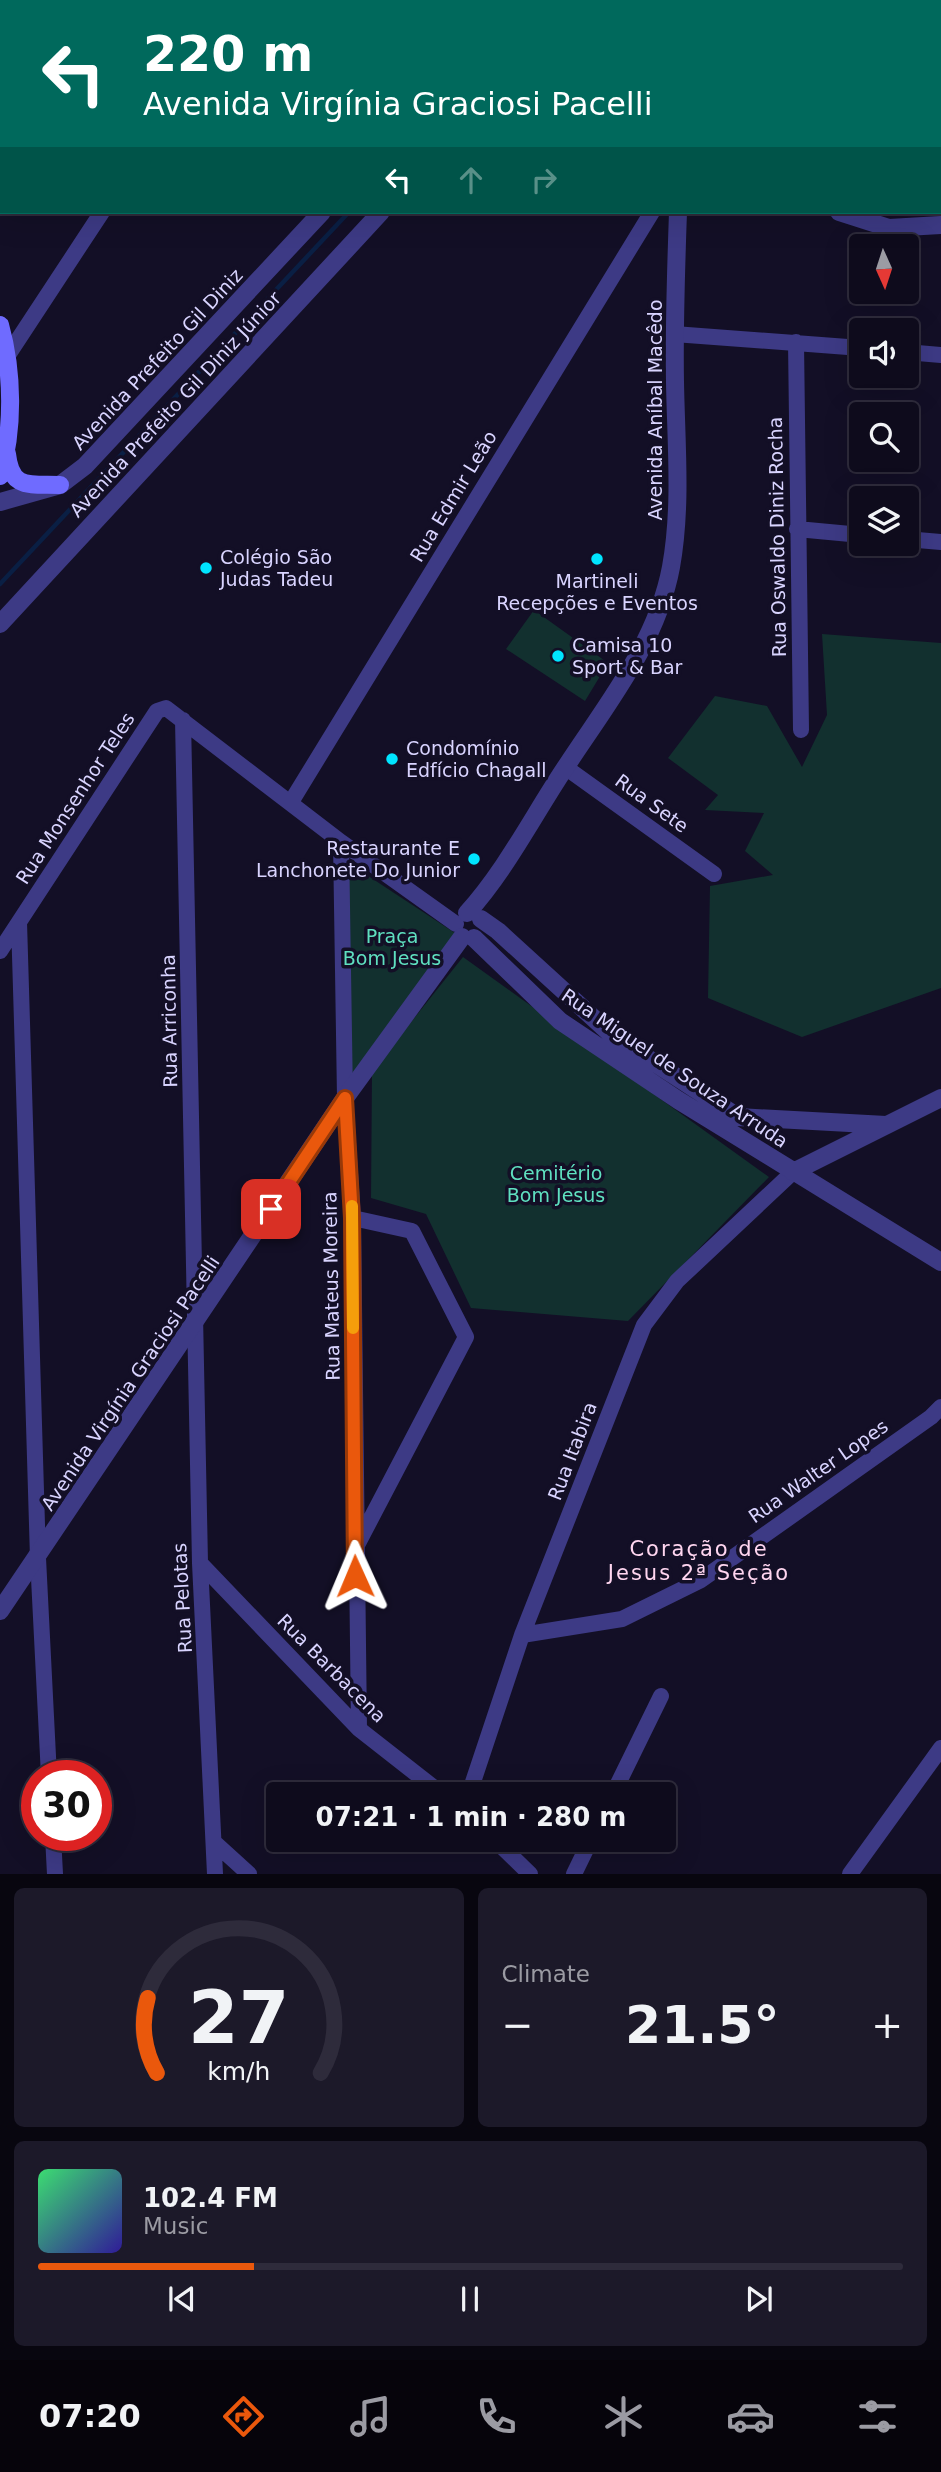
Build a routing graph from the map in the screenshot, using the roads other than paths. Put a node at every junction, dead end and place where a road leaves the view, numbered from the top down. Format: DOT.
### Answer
graph roads {
  1 [pos="101,214"];
  2 [pos="321,214"];
  3 [pos="380,214"];
  4 [pos="651,214"];
  5 [pos="678,214"];
  6 [pos="845,214"];
  7 [pos="941,225"];
  8 [pos="0,325"];
  9 [pos="674,334"];
  10 [pos="796,342"];
  11 [pos="849,347"];
  12 [pos="919,353"];
  13 [pos="8,355"];
  14 [pos="941,355"];
  15 [pos="7,453"];
  16 [pos="0,476"];
  17 [pos="60,485"];
  18 [pos="0,502"];
  19 [pos="797,529"];
  20 [pos="849,534"];
  21 [pos="919,540"];
  22 [pos="941,542"];
  23 [pos="0,624"];
  24 [pos="166,708"];
  25 [pos="183,720"];
  26 [pos="801,730"];
  27 [pos="565,767"];
  28 [pos="291,802"];
  29 [pos="341,842"];
  30 [pos="714,874"];
  31 [pos="19,922"];
  32 [pos="470,925"];
  33 [pos="0,951"];
  34 [pos="345,1098"];
  35 [pos="941,1098"];
  36 [pos="886,1125"];
  37 [pos="793,1172"];
  38 [pos="352,1218"];
  39 [pos="941,1262"];
  40 [pos="196,1321"];
  41 [pos="941,1407"];
  42 [pos="354,1551"];
  43 [pos="38,1558"];
  44 [pos="200,1563"];
  45 [pos="0,1611"];
  46 [pos="522,1635"];
  47 [pos="660,1696"];
  48 [pos="359,1729"];
  49 [pos="941,1748"];
  50 [pos="49,1760"];
  51 [pos="427,1782"];
  52 [pos="473,1782"];
  53 [pos="619,1782"];
  54 [pos="216,1844"];
  55 [pos="54,1851"];
  56 [pos="507,1852"];
  57 [pos="585,1852"];
  58 [pos="55,1874"];
  59 [pos="215,1874"];
  60 [pos="249,1874"];
  61 [pos="530,1874"];
  62 [pos="575,1874"];
  63 [pos="850,1874"];
  1 -- 13 [label="street"];
  2 -- 17 [label="street, Avenida Prefeito Gil Diniz"];
  3 -- 23 [label="street, Avenida Prefeito Gil Diniz Júnior"];
  4 -- 28 [label="street, Rua Edmir Leão"];
  5 -- 9 [label="street, Avenida Aníbal Macêdo"];
  6 -- 7 [label="street"];
  8 -- 13 [label="main road"];
  9 -- 10 [label="street"];
  9 -- 27 [label="street, Avenida Aníbal Macêdo"];
  10 -- 11 [label="street"];
  10 -- 19 [label="street, Rua Oswaldo Diniz Rocha"];
  12 -- 14 [label="street"];
  13 -- 15 [label="main road"];
  15 -- 16 [label="main road"];
  15 -- 17 [label="main road"];
  17 -- 18 [label="street, Avenida Prefeito Gil Diniz"];
  19 -- 20 [label="street"];
  19 -- 26 [label="street, Rua Oswaldo Diniz Rocha"];
  21 -- 22 [label="street"];
  24 -- 25 [label="street, Rua Miguel de Souza Arruda"];
  24 -- 31 [label="street, Rua Monsenhor Teles"];
  25 -- 28 [label="street, Rua Miguel de Souza Arruda"];
  25 -- 40 [label="street, Rua Arriconha"];
  27 -- 30 [label="street, Rua Sete"];
  27 -- 32 [label="street, Avenida Aníbal Macêdo"];
  28 -- 29 [label="street, Rua Miguel de Souza Arruda"];
  29 -- 32 [label="street, Rua Miguel de Souza Arruda"];
  29 -- 34 [label="street, Rua Mateus Moreira"];
  31 -- 33 [label="street, Rua Monsenhor Teles"];
  31 -- 43 [label="street"];
  32 -- 34 [label="street, Avenida Virgínia Graciosi Pacelli"];
  32 -- 36 [label="street, Rua Miguel de Souza Arruda"];
  32 -- 37 [label="street, Rua Miguel de Souza Arruda"];
  34 -- 38 [label="street, Rua Mateus Moreira"];
  34 -- 40 [label="street, Avenida Virgínia Graciosi Pacelli"];
  35 -- 36 [label="street"];
  36 -- 37 [label="street"];
  37 -- 39 [label="street, Rua Miguel de Souza Arruda"];
  37 -- 46 [label="street, Rua Itabira"];
  38 -- 42 [label="street, Rua Mateus Moreira"];
  38 -- 42 [label="street"];
  40 -- 43 [label="street, Avenida Virgínia Graciosi Pacelli"];
  40 -- 44 [label="street, Rua Pelotas"];
  41 -- 46 [label="street, Rua Walter Lopes"];
  42 -- 48 [label="street, Rua Mateus Moreira"];
  43 -- 45 [label="street, Avenida Virgínia Graciosi Pacelli"];
  43 -- 50 [label="street"];
  44 -- 48 [label="street, Rua Barbacena"];
  44 -- 54 [label="street, Rua Pelotas"];
  46 -- 52 [label="street, Rua Itabira"];
  47 -- 53 [label="street"];
  48 -- 51 [label="street, Rua Barbacena"];
  49 -- 63 [label="street"];
  54 -- 59 [label="street, Rua Pelotas"];
  54 -- 60 [label="street"];
  55 -- 58 [label="street"];
  56 -- 61 [label="street"];
  57 -- 62 [label="street"];
}
